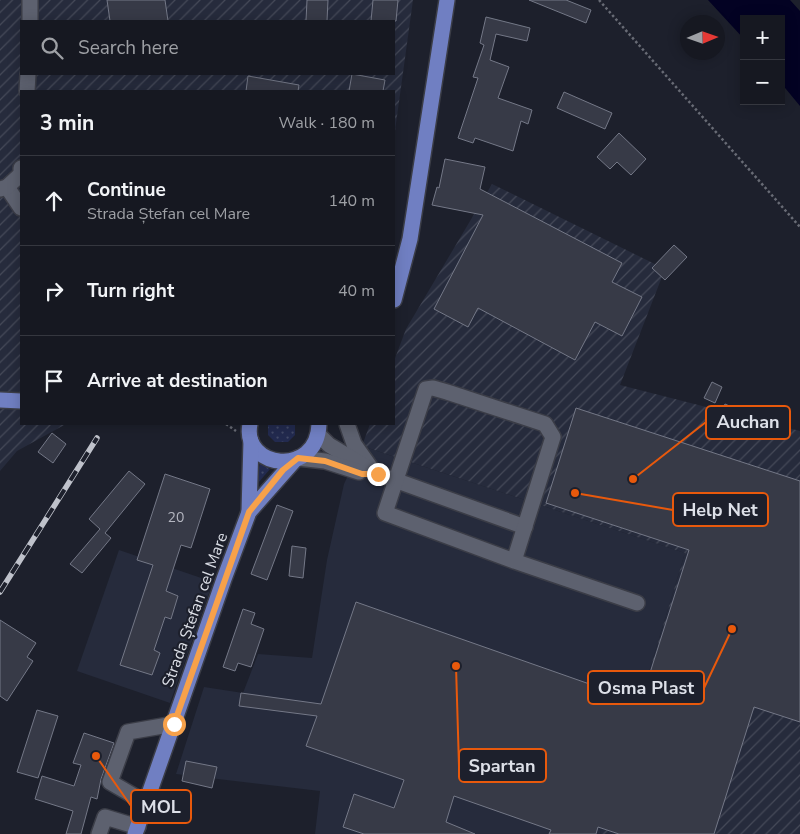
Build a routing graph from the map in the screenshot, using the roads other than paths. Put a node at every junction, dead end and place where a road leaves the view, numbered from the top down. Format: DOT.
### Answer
graph roads {
  1 [pos="30,0"];
  2 [pos="447,0"];
  3 [pos="30,20"];
  4 [pos="28,75"];
  5 [pos="27,90"];
  6 [pos="20,175"];
  7 [pos="4,188"];
  8 [pos="20,207"];
  9 [pos="395,296"];
  10 [pos="0,400"];
  11 [pos="20,401"];
  12 [pos="347,425"];
  13 [pos="318,429"];
  14 [pos="245,432"];
  15 [pos="296,460"];
  16 [pos="378,474"];
  17 [pos="395,480"];
  18 [pos="249,512"];
  19 [pos="524,527"];
  20 [pos="514,561"];
  21 [pos="637,603"];
  22 [pos="174,724"];
  23 [pos="146,803"];
  24 [pos="136,830"];
  25 [pos="99,834"];
  1 -- 3 [label="lane"];
  2 -- 9 [label="main road"];
  4 -- 5 [label="lane"];
  6 -- 7 [label="lane"];
  7 -- 8 [label="lane"];
  10 -- 11 [label="main road"];
  12 -- 16 [label="lane"];
  13 -- 15 [label="main road, Strada Ștefan cel Mare"];
  13 -- 16 [label="lane"];
  14 -- 15 [label="main road"];
  14 -- 18 [label="main road, Strada Ștefan cel Mare"];
  15 -- 16 [label="lane"];
  15 -- 18 [label="main road, Strada Ștefan cel Mare"];
  16 -- 17 [label="lane"];
  17 -- 19 [label="lane"];
  17 -- 19 [label="lane"];
  17 -- 20 [label="lane"];
  18 -- 22 [label="main road, Strada Ștefan cel Mare"];
  19 -- 20 [label="lane"];
  20 -- 21 [label="lane"];
  22 -- 23 [label="main road, Strada Ștefan cel Mare"];
  22 -- 23 [label="lane"];
  23 -- 24 [label="main road, Strada Ștefan cel Mare"];
  24 -- 25 [label="lane"];
}
